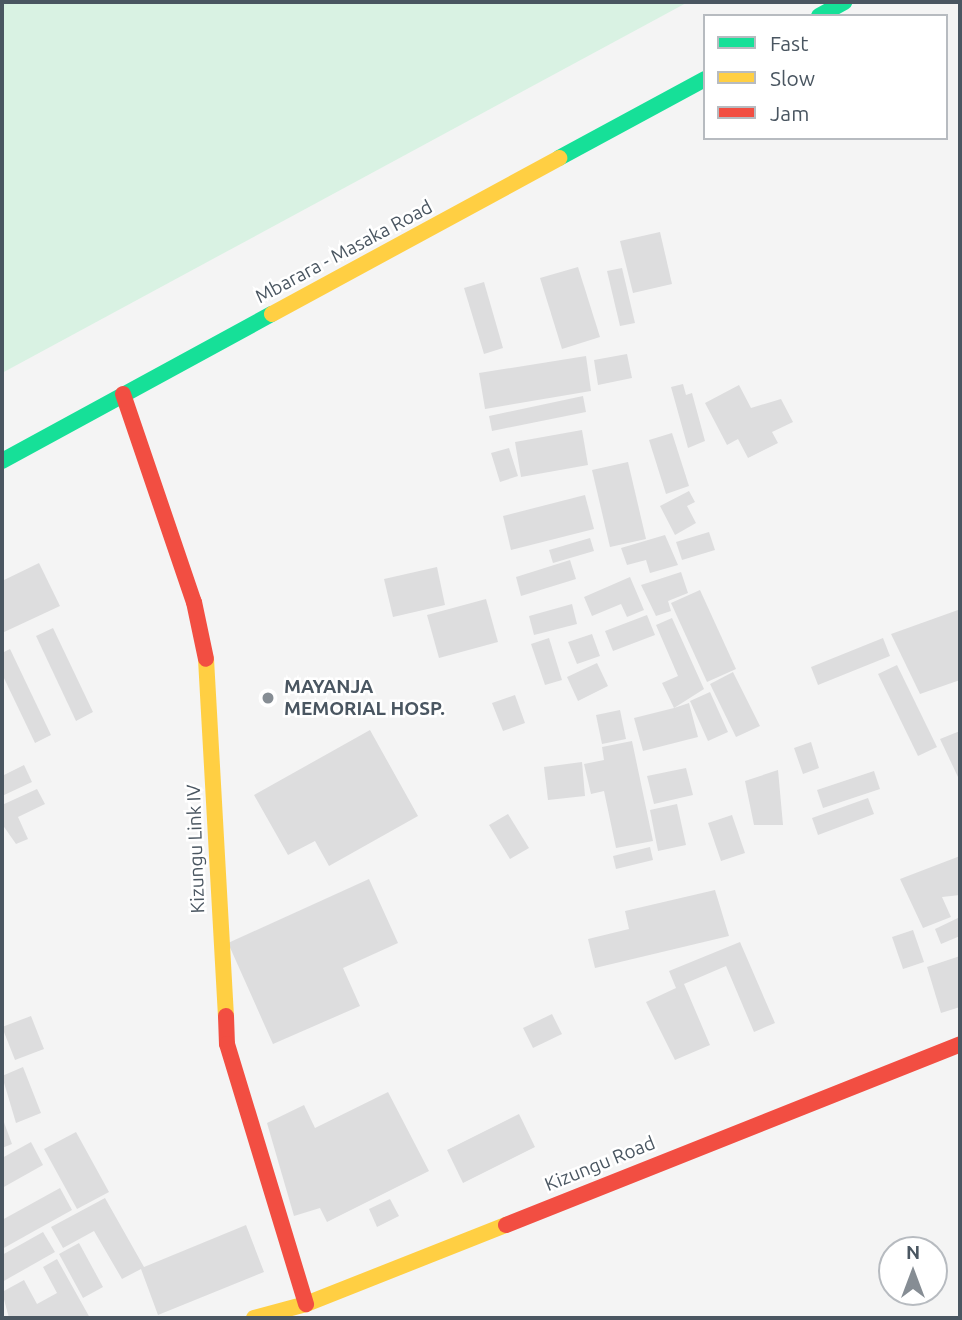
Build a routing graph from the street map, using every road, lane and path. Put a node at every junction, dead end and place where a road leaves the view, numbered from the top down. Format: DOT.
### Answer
graph roads {
  1 [pos="844,2"];
  2 [pos="822,14"];
  3 [pos="703,80"];
  4 [pos="123,394"];
  5 [pos="2,461"];
  6 [pos="960,1044"];
  7 [pos="306,1304"];
  8 [pos="254,1318"];
  1 -- 2 [label="street"];
  3 -- 4 [label="street, Mbarara - Masaka Road"];
  4 -- 5 [label="street, Mbarara - Masaka Road"];
  4 -- 7 [label="street, Kizungu Link IV"];
  6 -- 7 [label="street, Kizungu Road"];
  7 -- 8 [label="street, Kizungu Road"];
}
